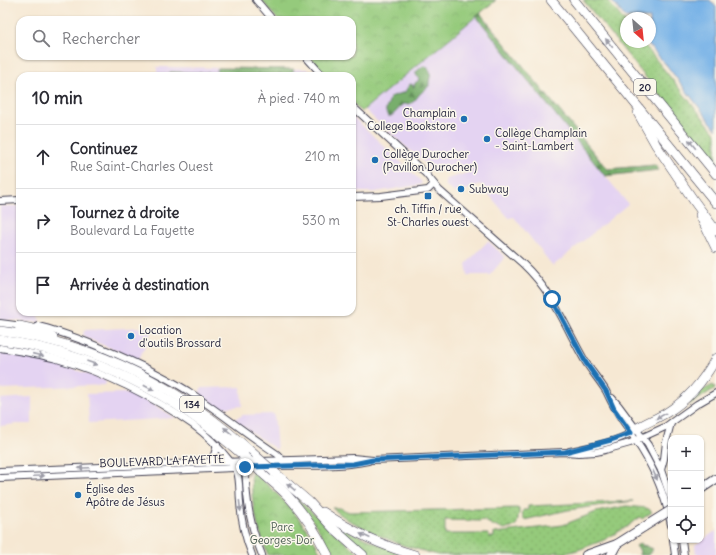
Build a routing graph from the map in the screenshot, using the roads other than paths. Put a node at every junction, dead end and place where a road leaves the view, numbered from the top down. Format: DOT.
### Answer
graph roads {
  1 [pos="256,0"];
  2 [pos="551,0"];
  3 [pos="574,0"];
  4 [pos="270,16"];
  5 [pos="309,60"];
  6 [pos="319,72"];
  7 [pos="622,86"];
  8 [pos="356,110"];
  9 [pos="716,174"];
  10 [pos="434,184"];
  11 [pos="356,197"];
  12 [pos="16,200"];
  13 [pos="0,201"];
  14 [pos="694,201"];
  15 [pos="716,203"];
  16 [pos="716,231"];
  17 [pos="716,248"];
  18 [pos="0,323"];
  19 [pos="20,326"];
  20 [pos="0,331"];
  21 [pos="0,340"];
  22 [pos="59,342"];
  23 [pos="0,348"];
  24 [pos="716,358"];
  25 [pos="716,393"];
  26 [pos="671,423"];
  27 [pos="633,431"];
  28 [pos="643,437"];
  29 [pos="636,440"];
  30 [pos="217,444"];
  31 [pos="565,452"];
  32 [pos="242,459"];
  33 [pos="230,462"];
  34 [pos="208,463"];
  35 [pos="281,463"];
  36 [pos="245,467"];
  37 [pos="235,468"];
  38 [pos="661,470"];
  39 [pos="0,471"];
  40 [pos="0,478"];
  41 [pos="716,479"];
  42 [pos="704,487"];
  43 [pos="668,490"];
  44 [pos="308,502"];
  45 [pos="668,510"];
  46 [pos="668,512"];
  47 [pos="673,543"];
  48 [pos="682,543"];
  49 [pos="617,544"];
  50 [pos="252,555"];
  51 [pos="262,555"];
  52 [pos="328,555"];
  53 [pos="363,555"];
  54 [pos="415,555"];
  55 [pos="586,555"];
  56 [pos="611,555"];
  57 [pos="675,555"];
  58 [pos="684,555"];
  1 -- 4 [label="street"];
  2 -- 7 [label="highway, 20"];
  9 -- 3 [label="highway, 20, one-way"];
  5 -- 6 [label="street"];
  7 -- 14 [label="highway"];
  7 -- 15 [label="highway, 20"];
  8 -- 10 [label="street"];
  10 -- 11 [label="street"];
  10 -- 27 [label="street"];
  12 -- 13 [label="street"];
  14 -- 16 [label="highway"];
  14 -- 17 [label="highway"];
  18 -- 19 [label="street"];
  19 -- 22 [label="highway"];
  19 -- 35 [label="street"];
  20 -- 22 [label="highway, 134"];
  21 -- 32 [label="highway, 134, one-way"];
  44 -- 22 [label="highway, 134, one-way, bridge"];
  23 -- 30 [label="street, one-way"];
  24 -- 27 [label="highway, one-way"];
  25 -- 26 [label="street, BOULEVARD LA FAYETTE"];
  26 -- 28 [label="street, BOULEVARD LA FAYETTE"];
  26 -- 38 [label="street"];
  27 -- 28 [label="street"];
  27 -- 29 [label="street"];
  27 -- 31 [label="street, BOULEVARD LA FAYETTE"];
  28 -- 29 [label="street, BOULEVARD LA FAYETTE"];
  28 -- 38 [label="street"];
  29 -- 31 [label="street, BOULEVARD LA FAYETTE"];
  29 -- 45 [label="street, one-way"];
  30 -- 33 [label="street"];
  30 -- 34 [label="street"];
  31 -- 35 [label="street, BOULEVARD LA FAYETTE"];
  32 -- 33 [label="street, BOULEVARD LA FAYETTE"];
  32 -- 35 [label="street, BOULEVARD LA FAYETTE"];
  32 -- 36 [label="street"];
  32 -- 52 [label="highway, 134, bridge"];
  33 -- 34 [label="street, BOULEVARD LA FAYETTE"];
  33 -- 37 [label="street"];
  34 -- 39 [label="street, BOULEVARD LA FAYETTE, one-way"];
  35 -- 36 [label="street, BOULEVARD LA FAYETTE"];
  36 -- 37 [label="street, BOULEVARD LA FAYETTE"];
  36 -- 51 [label="street"];
  40 -- 37 [label="street, BOULEVARD LA FAYETTE, one-way"];
  37 -- 50 [label="street, one-way"];
  38 -- 43 [label="street"];
  41 -- 42 [label="main road"];
  44 -- 53 [label="highway"];
  54 -- 44 [label="highway, one-way"];
  46 -- 49 [label="main road, bridge"];
  47 -- 57 [label="street"];
  48 -- 58 [label="street"];
  49 -- 55 [label="main road"];
  49 -- 56 [label="main road"];
}
